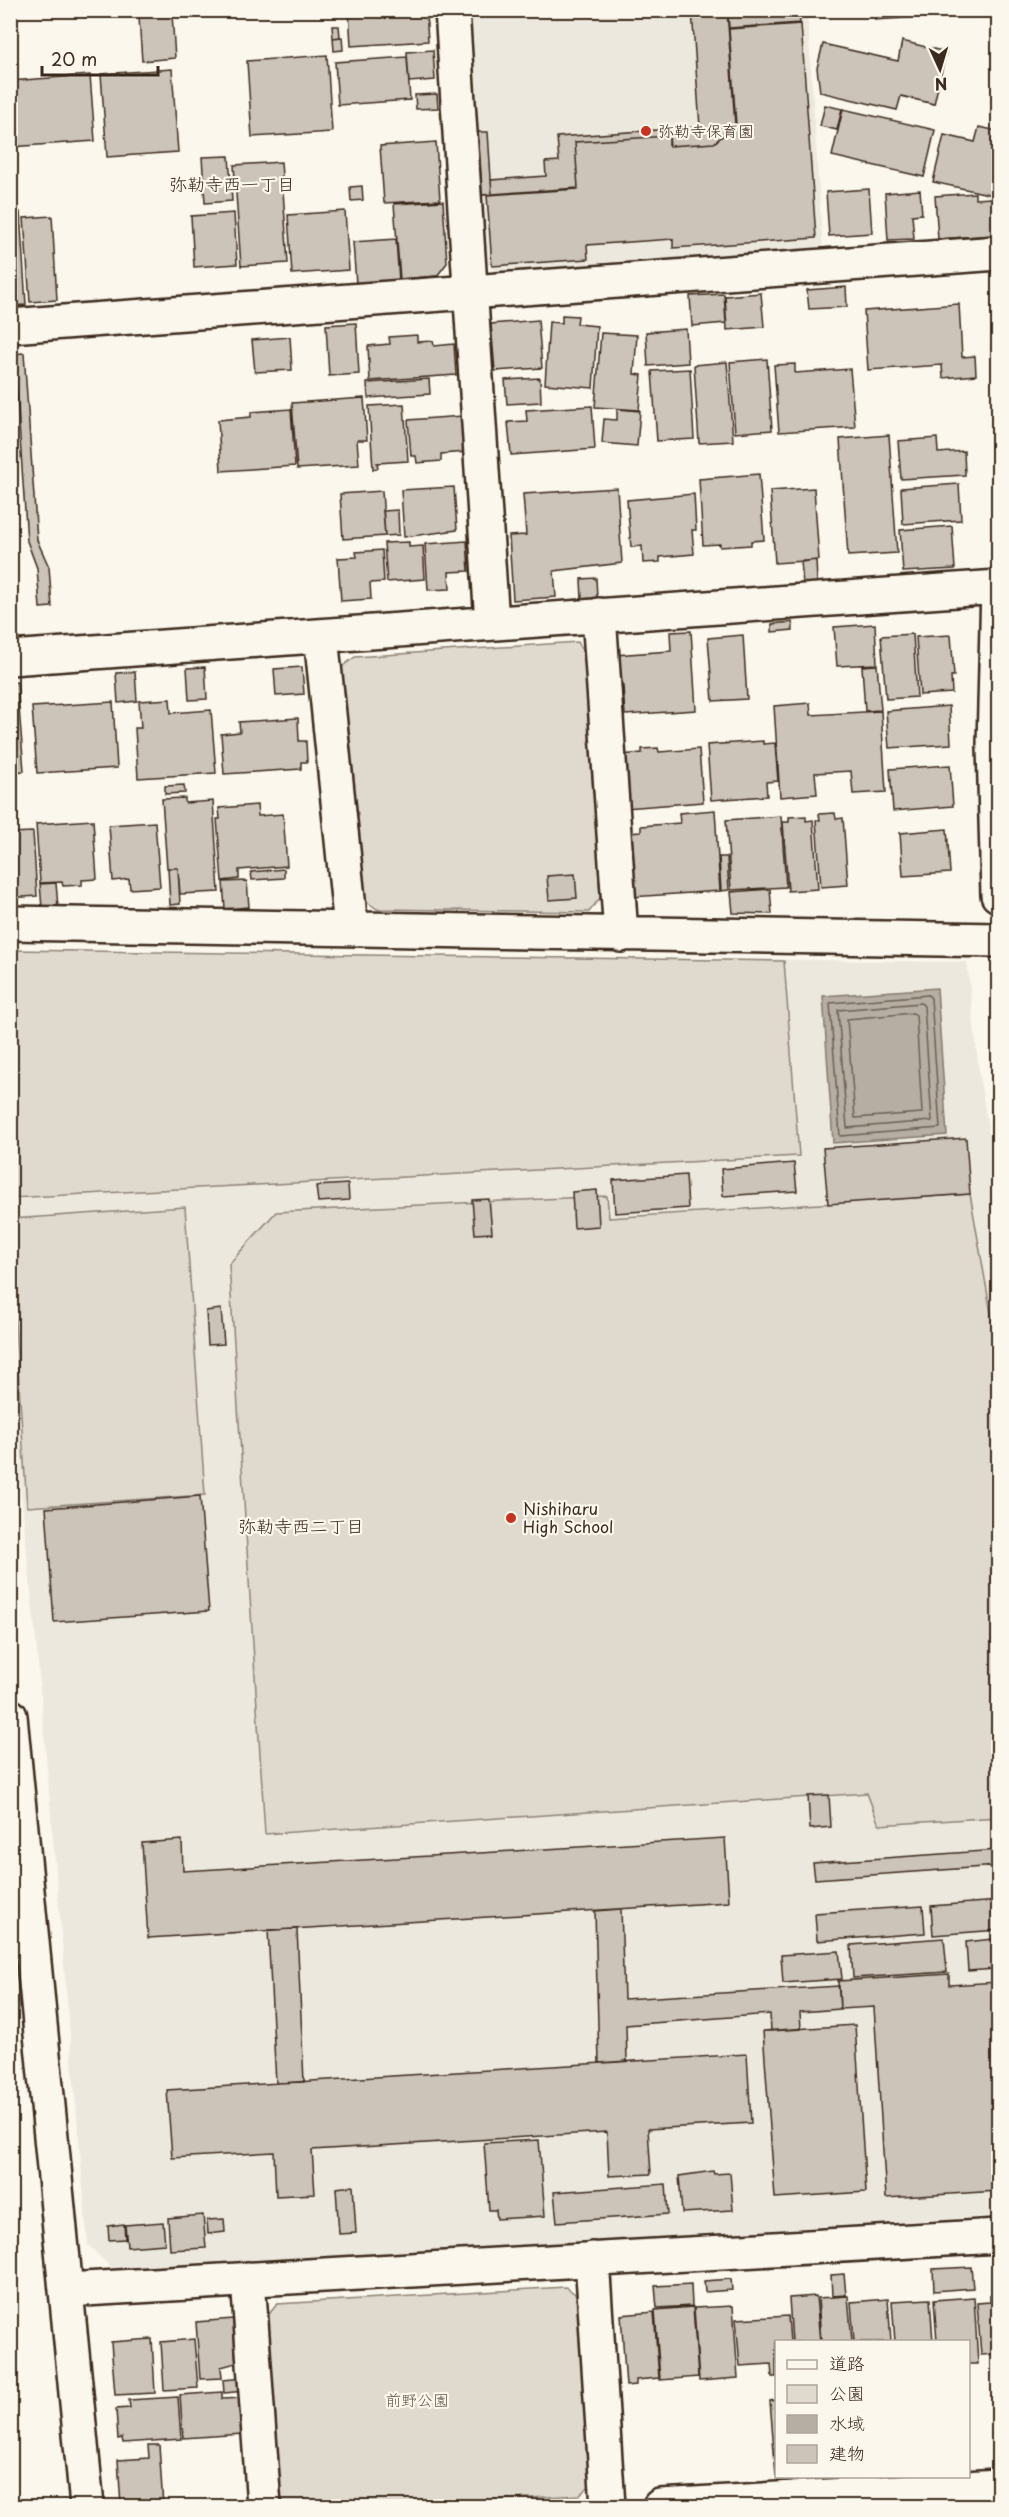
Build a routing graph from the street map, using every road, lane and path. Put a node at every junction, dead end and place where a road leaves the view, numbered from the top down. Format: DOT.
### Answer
graph roads {
  1 [pos="452,10"];
  2 [pos="999,253"];
  3 [pos="470,292"];
  4 [pos="10,326"];
  5 [pos="998,586"];
  6 [pos="599,615"];
  7 [pos="492,623"];
  8 [pos="321,636"];
  9 [pos="10,658"];
  10 [pos="999,895"];
  11 [pos="10,922"];
  12 [pos="351,928"];
  13 [pos="621,934"];
  14 [pos="999,940"];
  15 [pos="10,1716"];
  16 [pos="22,1948"];
  17 [pos="999,2236"];
  18 [pos="592,2259"];
  19 [pos="248,2279"];
  20 [pos="66,2290"];
  21 [pos="999,2486"];
  22 [pos="87,2506"];
  23 [pos="264,2506"];
  24 [pos="608,2506"];
  25 [pos="660,2506"];
  1 -- 3 [label="street"];
  2 -- 3 [label="street"];
  3 -- 4 [label="street"];
  3 -- 7 [label="street"];
  5 -- 6 [label="street"];
  5 -- 10 [label="street"];
  6 -- 7 [label="street"];
  6 -- 13 [label="street"];
  7 -- 8 [label="street"];
  8 -- 9 [label="street"];
  8 -- 12 [label="street"];
  11 -- 12 [label="street"];
  12 -- 13 [label="street"];
  13 -- 14 [label="street"];
  15 -- 16 [label="street"];
  16 -- 20 [label="street"];
  17 -- 18 [label="street"];
  18 -- 19 [label="street"];
  18 -- 24 [label="street"];
  19 -- 20 [label="street"];
  19 -- 23 [label="street"];
  20 -- 22 [label="street"];
  21 -- 25 [label="street"];
}
